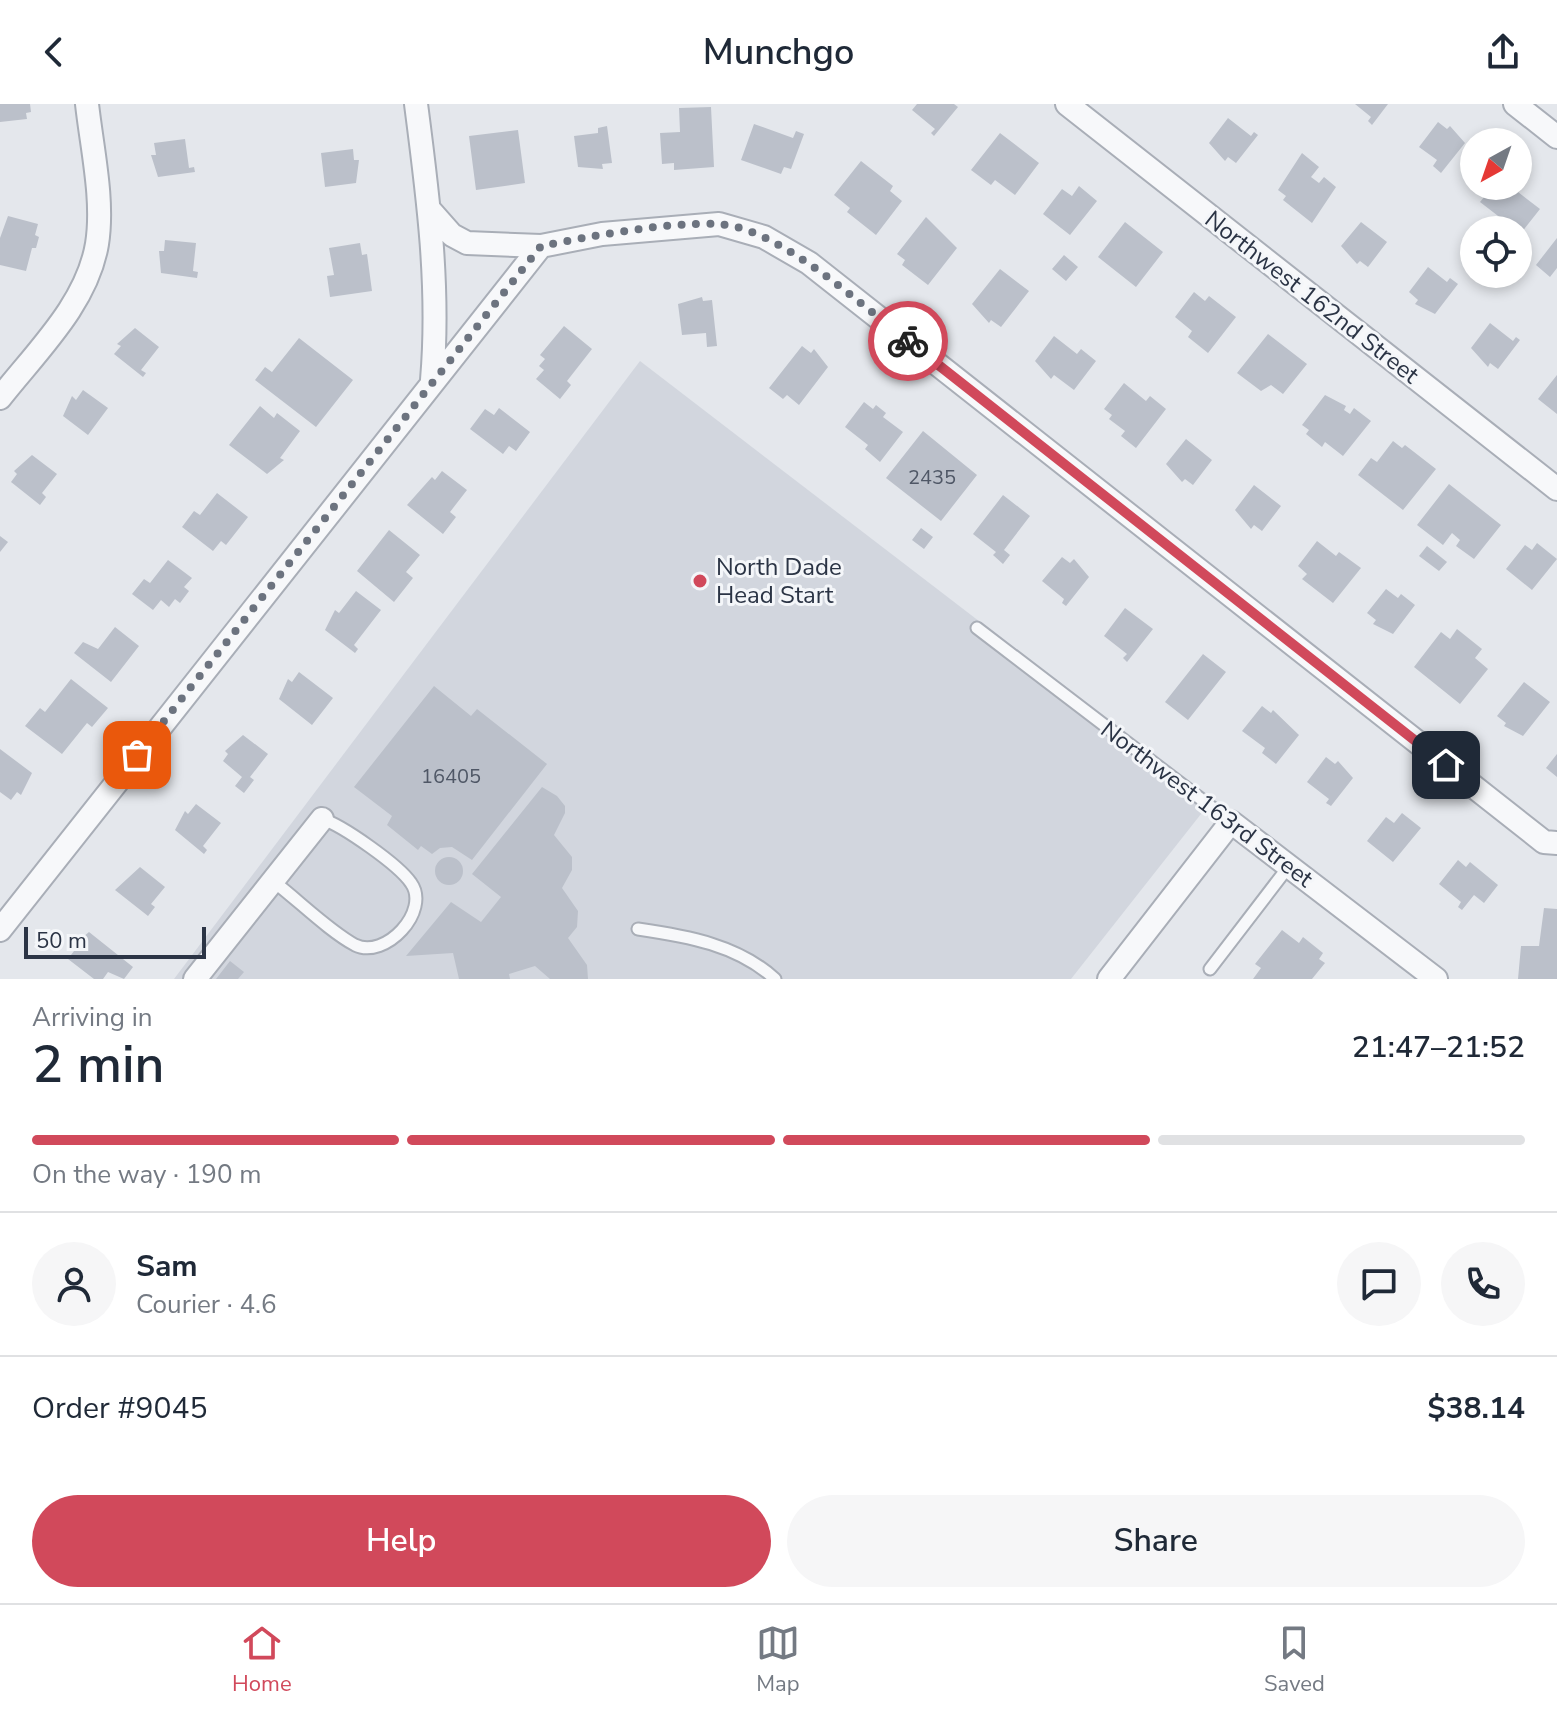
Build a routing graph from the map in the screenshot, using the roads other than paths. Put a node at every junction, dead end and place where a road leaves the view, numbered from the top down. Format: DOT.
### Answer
graph roads {
  1 [pos="87,104"];
  2 [pos="416,104"];
  3 [pos="1067,104"];
  4 [pos="1515,104"];
  5 [pos="1557,137"];
  6 [pos="429,209"];
  7 [pos="467,243"];
  8 [pos="494,244"];
  9 [pos="541,246"];
  10 [pos="434,273"];
  11 [pos="513,281"];
  12 [pos="436,326"];
  13 [pos="468,340"];
  14 [pos="432,380"];
  15 [pos="0,398"];
  16 [pos="1557,489"];
  17 [pos="977,628"];
  18 [pos="322,819"];
  19 [pos="1231,822"];
  20 [pos="1557,843"];
  21 [pos="1289,866"];
  22 [pos="273,881"];
  23 [pos="638,929"];
  24 [pos="0,930"];
  25 [pos="1210,969"];
  26 [pos="195,979"];
  27 [pos="775,979"];
  28 [pos="1109,979"];
  29 [pos="1436,979"];
  1 -- 15 [label="street"];
  2 -- 6 [label="street"];
  3 -- 16 [label="street, Northwest 162nd Street"];
  4 -- 5 [label="street"];
  6 -- 7 [label="street"];
  6 -- 10 [label="street"];
  7 -- 8 [label="street"];
  7 -- 10 [label="street"];
  8 -- 9 [label="street"];
  8 -- 11 [label="street"];
  9 -- 11 [label="street"];
  9 -- 20 [label="street"];
  10 -- 12 [label="street"];
  11 -- 13 [label="street"];
  12 -- 13 [label="street"];
  12 -- 14 [label="street"];
  13 -- 14 [label="street"];
  14 -- 24 [label="street"];
  17 -- 19 [label="lane, Northwest 163rd Street"];
  18 -- 22 [label="street"];
  18 -- 22 [label="lane"];
  19 -- 21 [label="street, Northwest 163rd Street"];
  19 -- 28 [label="street"];
  21 -- 25 [label="lane"];
  21 -- 29 [label="street, Northwest 163rd Street"];
  22 -- 26 [label="street"];
  23 -- 27 [label="lane"];
}
